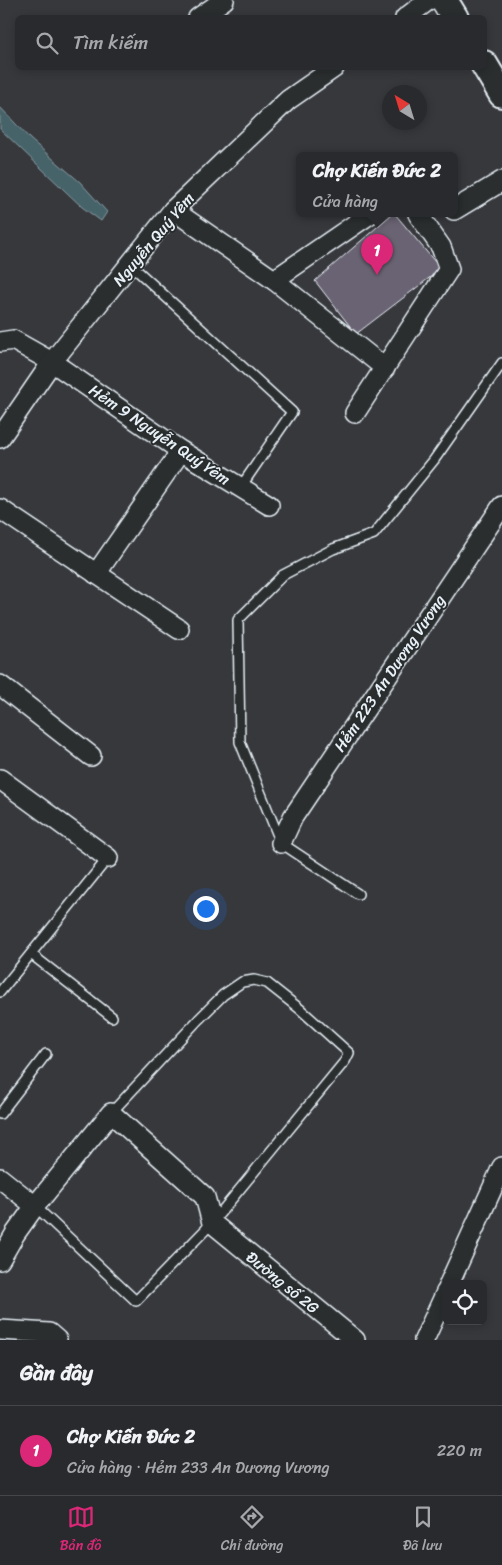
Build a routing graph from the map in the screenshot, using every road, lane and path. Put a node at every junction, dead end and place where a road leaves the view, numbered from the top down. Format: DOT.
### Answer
graph roads {
  1 [pos="224,0"];
  2 [pos="429,0"];
  3 [pos="444,0"];
  4 [pos="202,15"];
  5 [pos="408,15"];
  6 [pos="453,15"];
  7 [pos="487,69"];
  8 [pos="331,70"];
  9 [pos="502,94"];
  10 [pos="502,181"];
  11 [pos="458,208"];
  12 [pos="173,210"];
  13 [pos="366,217"];
  14 [pos="436,217"];
  15 [pos="423,220"];
  16 [pos="130,264"];
  17 [pos="274,280"];
  18 [pos="0,342"];
  19 [pos="52,362"];
  20 [pos="502,363"];
  21 [pos="386,368"];
  22 [pos="355,413"];
  23 [pos="0,438"];
  24 [pos="180,451"];
  25 [pos="240,488"];
  26 [pos="269,505"];
  27 [pos="0,509"];
  28 [pos="500,511"];
  29 [pos="96,574"];
  30 [pos="179,629"];
  31 [pos="0,685"];
  32 [pos="92,756"];
  33 [pos="2,784"];
  34 [pos="281,843"];
  35 [pos="108,858"];
  36 [pos="358,894"];
  37 [pos="31,954"];
  38 [pos="0,992"];
  39 [pos="112,1017"];
  40 [pos="46,1054"];
  41 [pos="111,1113"];
  42 [pos="0,1114"];
  43 [pos="502,1167"];
  44 [pos="0,1178"];
  45 [pos="35,1206"];
  46 [pos="212,1223"];
  47 [pos="0,1260"];
  48 [pos="451,1280"];
  49 [pos="442,1301"];
  50 [pos="0,1330"];
  51 [pos="57,1340"];
  52 [pos="355,1340"];
  53 [pos="424,1340"];
  1 -- 4 [label="street"];
  2 -- 5 [label="street"];
  3 -- 6 [label="main road"];
  7 -- 9 [label="main road"];
  8 -- 12 [label="street, Nguyễn Quý Yêm"];
  10 -- 11 [label="street"];
  12 -- 16 [label="street, Nguyễn Quý Yêm"];
  12 -- 17 [label="street"];
  13 -- 17 [label="street"];
  14 -- 15 [label="street"];
  15 -- 21 [label="street"];
  16 -- 19 [label="street, Nguyễn Quý Yêm"];
  16 -- 25 [label="lane"];
  17 -- 21 [label="street"];
  18 -- 19 [label="street, Hẻm 9 Nguyễn Quý Yêm"];
  19 -- 23 [label="street, Nguyễn Quý Yêm"];
  19 -- 24 [label="street, Hẻm 9 Nguyễn Quý Yêm"];
  20 -- 34 [label="lane"];
  21 -- 22 [label="street"];
  24 -- 25 [label="street, Hẻm 9 Nguyễn Quý Yêm"];
  24 -- 29 [label="street"];
  25 -- 26 [label="street, Hẻm 9 Nguyễn Quý Yêm"];
  27 -- 29 [label="street"];
  28 -- 34 [label="street, Hẻm 223 An Dương Vương"];
  29 -- 30 [label="street"];
  31 -- 32 [label="street"];
  33 -- 35 [label="street"];
  34 -- 36 [label="lane"];
  35 -- 37 [label="lane"];
  37 -- 38 [label="lane"];
  37 -- 39 [label="lane"];
  40 -- 42 [label="lane"];
  41 -- 45 [label="street"];
  41 -- 46 [label="street"];
  41 -- 46 [label="lane"];
  43 -- 48 [label="street"];
  44 -- 45 [label="street"];
  45 -- 46 [label="lane"];
  45 -- 47 [label="street"];
  46 -- 52 [label="street, Đường số 2G"];
  49 -- 53 [label="street"];
  50 -- 51 [label="street"];
}
